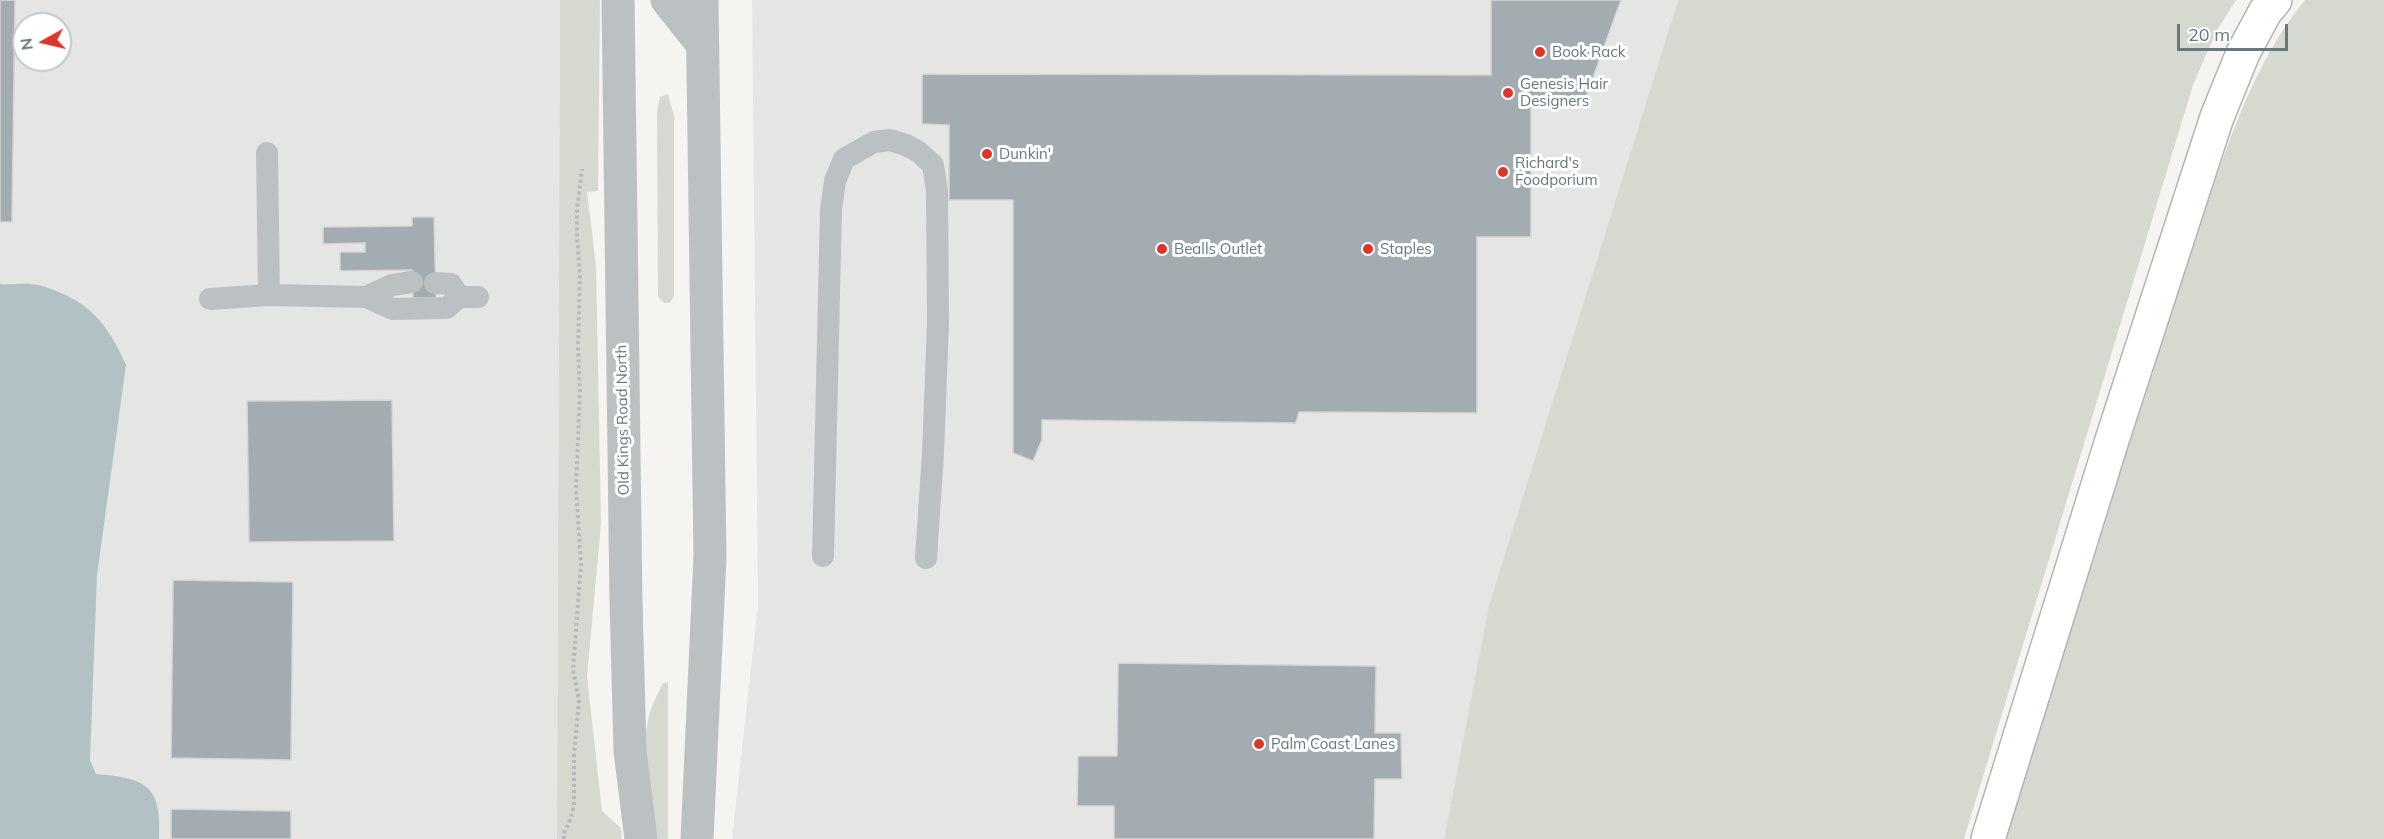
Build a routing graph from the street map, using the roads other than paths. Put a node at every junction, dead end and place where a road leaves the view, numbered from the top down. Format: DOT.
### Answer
graph roads {
  1 [pos="618,0"];
  2 [pos="667,0"];
  3 [pos="702,0"];
  4 [pos="2275,0"];
  5 [pos="702,44"];
  6 [pos="267,153"];
  7 [pos="412,282"];
  8 [pos="435,283"];
  9 [pos="269,296"];
  10 [pos="366,297"];
  11 [pos="210,299"];
  12 [pos="823,556"];
  13 [pos="926,558"];
  14 [pos="641,839"];
  15 [pos="697,839"];
  16 [pos="1989,839"];
  1 -- 14 [label="street, Old Kings Road North"];
  2 -- 5 [label="street"];
  3 -- 5 [label="street"];
  4 -- 16 [label="highway"];
  5 -- 15 [label="street"];
  6 -- 9 [label="lane"];
  7 -- 10 [label="lane"];
  8 -- 10 [label="lane"];
  9 -- 10 [label="lane"];
  9 -- 11 [label="lane"];
  12 -- 13 [label="lane"];
}
